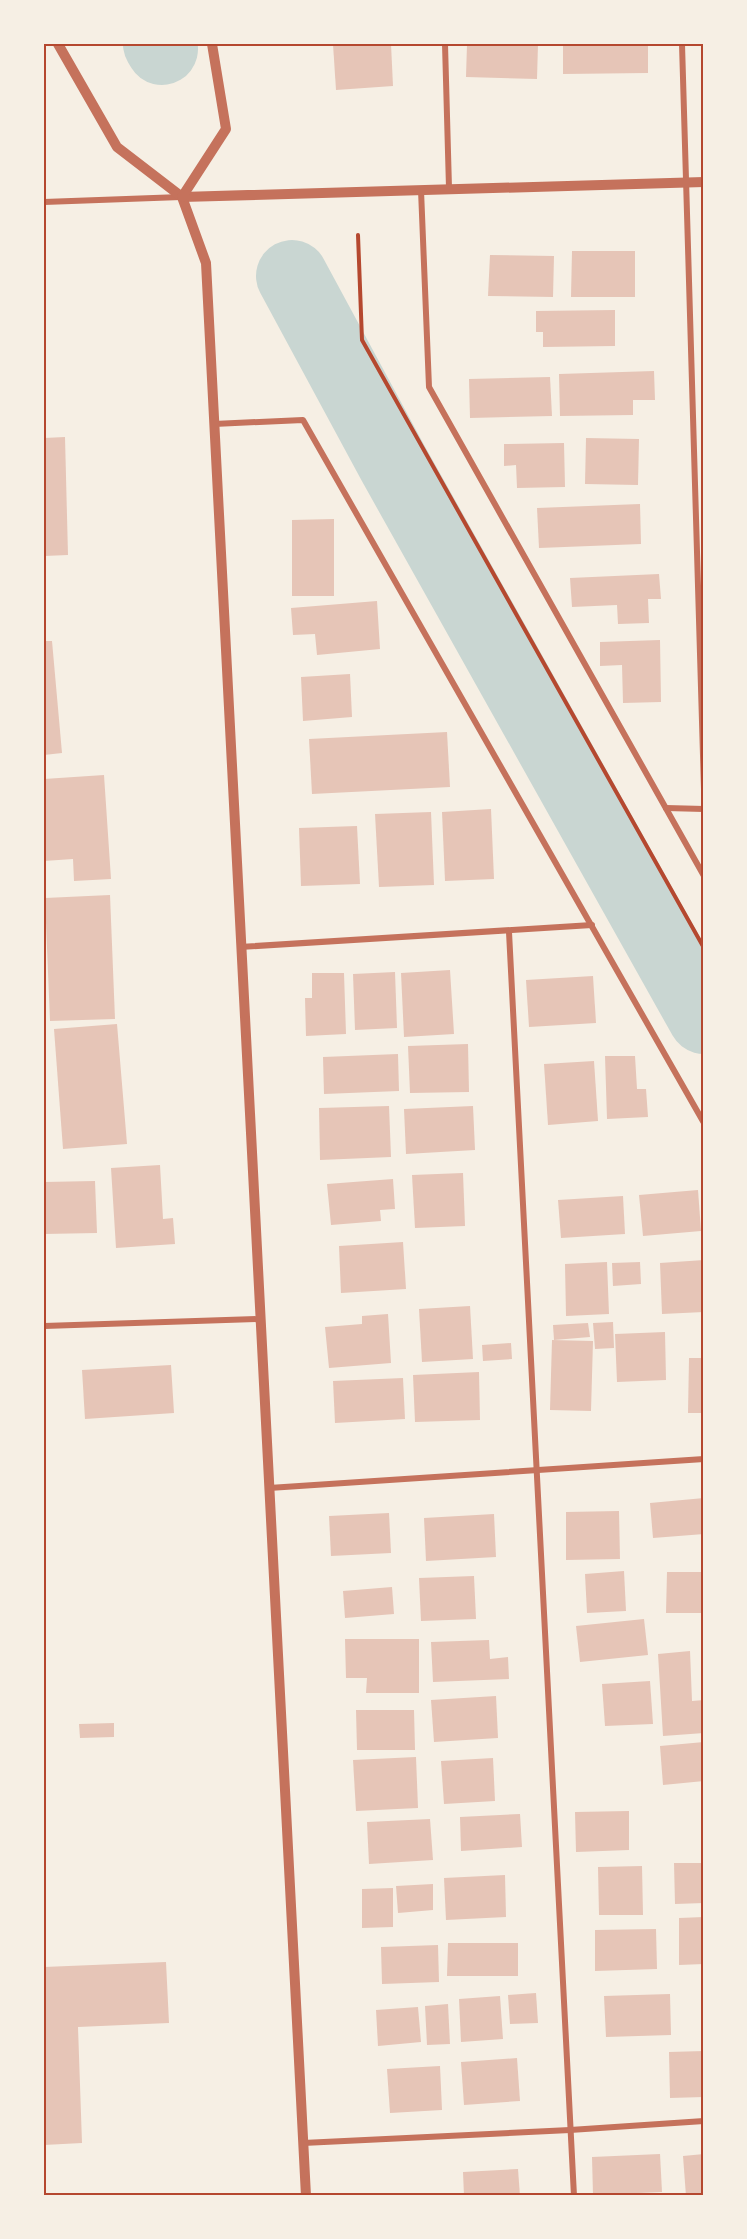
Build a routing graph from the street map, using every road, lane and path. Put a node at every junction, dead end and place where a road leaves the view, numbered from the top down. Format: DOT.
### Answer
graph roads {
  1 [pos="58,44"];
  2 [pos="212,44"];
  3 [pos="444,44"];
  4 [pos="682,44"];
  5 [pos="687,182"];
  6 [pos="704,182"];
  7 [pos="449,188"];
  8 [pos="421,190"];
  9 [pos="182,197"];
  10 [pos="44,202"];
  11 [pos="358,235"];
  12 [pos="214,424"];
  13 [pos="704,789"];
  14 [pos="666,808"];
  15 [pos="704,809"];
  16 [pos="704,876"];
  17 [pos="592,925"];
  18 [pos="509,932"];
  19 [pos="240,947"];
  20 [pos="704,948"];
  21 [pos="704,1123"];
  22 [pos="260,1319"];
  23 [pos="44,1326"];
  24 [pos="704,1459"];
  25 [pos="538,1470"];
  26 [pos="269,1488"];
  27 [pos="704,2121"];
  28 [pos="570,2130"];
  29 [pos="303,2144"];
  30 [pos="306,2196"];
  31 [pos="574,2196"];
  1 -- 9 [label="street"];
  2 -- 9 [label="street"];
  3 -- 7 [label="street"];
  4 -- 5 [label="street"];
  5 -- 6 [label="street"];
  5 -- 7 [label="street"];
  5 -- 13 [label="street"];
  7 -- 8 [label="street"];
  8 -- 9 [label="street"];
  8 -- 14 [label="street"];
  9 -- 10 [label="street"];
  9 -- 12 [label="street"];
  11 -- 20 [label="path"];
  12 -- 17 [label="street"];
  12 -- 19 [label="street"];
  14 -- 15 [label="street"];
  14 -- 16 [label="street"];
  17 -- 18 [label="street"];
  17 -- 21 [label="street"];
  18 -- 19 [label="street"];
  18 -- 25 [label="street"];
  19 -- 22 [label="street"];
  22 -- 23 [label="street"];
  22 -- 26 [label="street"];
  24 -- 25 [label="street"];
  25 -- 26 [label="street"];
  25 -- 28 [label="street"];
  26 -- 29 [label="street"];
  27 -- 28 [label="street"];
  28 -- 29 [label="street"];
  28 -- 31 [label="street"];
  29 -- 30 [label="street"];
}
